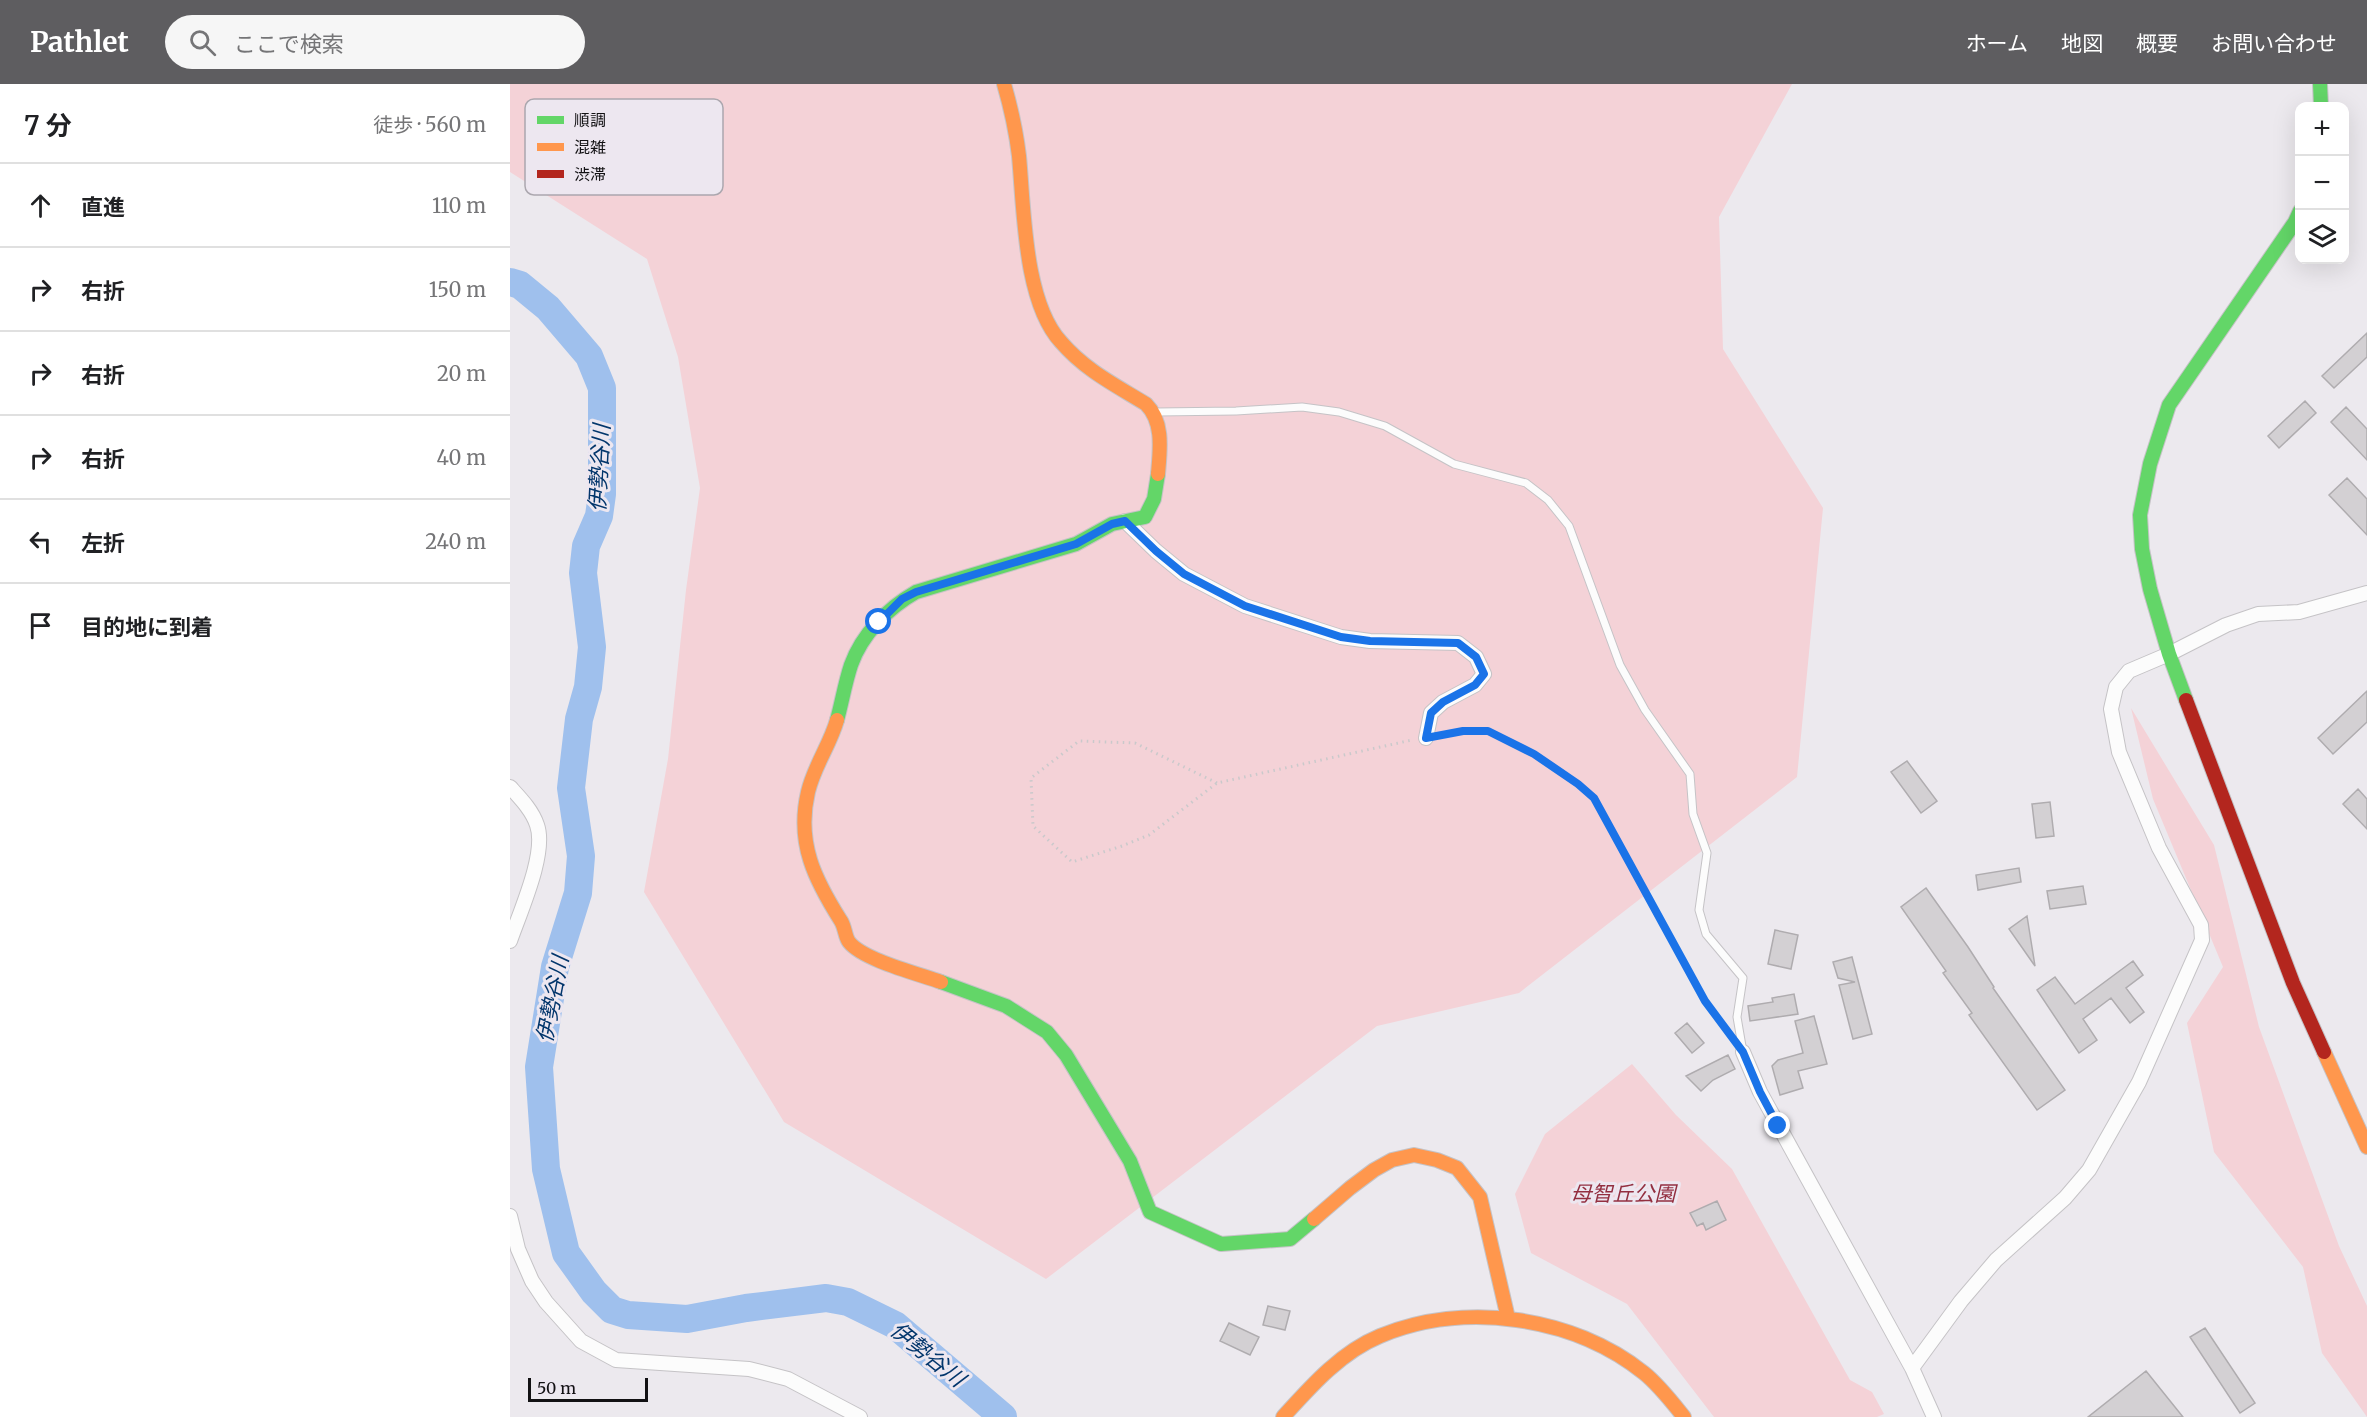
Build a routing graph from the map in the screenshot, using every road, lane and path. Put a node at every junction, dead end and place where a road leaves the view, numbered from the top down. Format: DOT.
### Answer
graph roads {
  1 [pos="1004,84"];
  2 [pos="2320,84"];
  3 [pos="2321,102"];
  4 [pos="2295,222"];
  5 [pos="1155,412"];
  6 [pos="1125,521"];
  7 [pos="2367,593"];
  8 [pos="2169,654"];
  9 [pos="1426,738"];
  10 [pos="1216,783"];
  11 [pos="510,787"];
  12 [pos="510,941"];
  13 [pos="1743,1052"];
  14 [pos="2367,1147"];
  15 [pos="510,1216"];
  16 [pos="1508,1318"];
  17 [pos="1912,1368"];
  18 [pos="860,1417"];
  19 [pos="1282,1417"];
  20 [pos="1684,1417"];
  21 [pos="1934,1417"];
  1 -- 5 [label="street"];
  2 -- 3 [label="street"];
  4 -- 8 [label="street"];
  5 -- 6 [label="street"];
  5 -- 13 [label="lane"];
  6 -- 9 [label="street"];
  6 -- 16 [label="street"];
  7 -- 8 [label="street"];
  8 -- 14 [label="street"];
  8 -- 17 [label="street"];
  9 -- 10 [label="path"];
  9 -- 13 [label="path"];
  10 -- 10 [label="path"];
  11 -- 12 [label="street"];
  13 -- 17 [label="street"];
  15 -- 18 [label="street"];
  16 -- 19 [label="street"];
  16 -- 20 [label="street"];
  17 -- 21 [label="street"];
}
